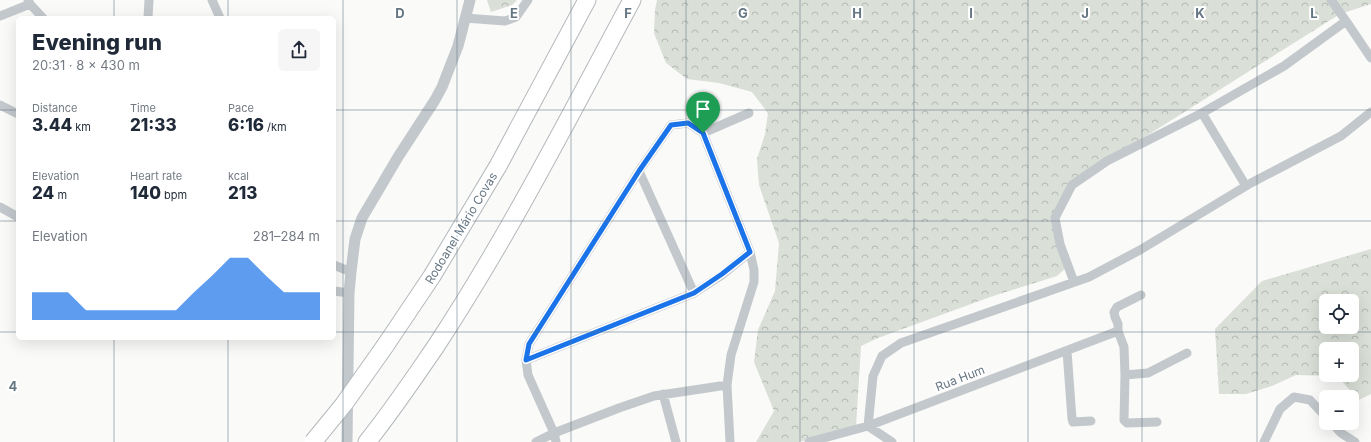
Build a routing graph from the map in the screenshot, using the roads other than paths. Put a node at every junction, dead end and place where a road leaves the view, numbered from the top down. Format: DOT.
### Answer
graph roads {
  1 [pos="149,0"];
  2 [pos="212,0"];
  3 [pos="470,0"];
  4 [pos="528,0"];
  5 [pos="587,0"];
  6 [pos="632,0"];
  7 [pos="1331,0"];
  8 [pos="29,2"];
  9 [pos="0,16"];
  10 [pos="41,16"];
  11 [pos="148,16"];
  12 [pos="219,16"];
  13 [pos="465,18"];
  14 [pos="1346,21"];
  15 [pos="1371,58"];
  16 [pos="0,105"];
  17 [pos="1371,112"];
  18 [pos="16,113"];
  19 [pos="749,113"];
  20 [pos="1202,114"];
  21 [pos="703,133"];
  22 [pos="639,171"];
  23 [pos="1246,186"];
  24 [pos="0,207"];
  25 [pos="16,216"];
  26 [pos="750,252"];
  27 [pos="336,266"];
  28 [pos="351,272"];
  29 [pos="1074,282"];
  30 [pos="336,291"];
  31 [pos="349,293"];
  32 [pos="694,293"];
  33 [pos="1141,295"];
  34 [pos="1118,331"];
  35 [pos="1067,351"];
  36 [pos="1188,353"];
  37 [pos="526,360"];
  38 [pos="1125,374"];
  39 [pos="727,385"];
  40 [pos="663,394"];
  41 [pos="1319,410"];
  42 [pos="1091,421"];
  43 [pos="1157,422"];
  44 [pos="868,426"];
  45 [pos="1338,430"];
  46 [pos="372,436"];
  47 [pos="555,438"];
  48 [pos="313,442"];
  49 [pos="347,442"];
  50 [pos="536,442"];
  51 [pos="676,442"];
  52 [pos="730,442"];
  53 [pos="809,442"];
  54 [pos="892,442"];
  55 [pos="1264,442"];
  56 [pos="1355,442"];
  1 -- 11 [label="street"];
  2 -- 12 [label="street"];
  3 -- 13 [label="street"];
  4 -- 13 [label="street"];
  5 -- 48 [label="highway, Rodoanel Mário Covas, bridge"];
  6 -- 46 [label="highway"];
  7 -- 14 [label="street"];
  8 -- 9 [label="street"];
  8 -- 10 [label="street"];
  13 -- 28 [label="street"];
  14 -- 15 [label="street"];
  14 -- 20 [label="street"];
  16 -- 18 [label="street"];
  17 -- 23 [label="street"];
  19 -- 21 [label="street"];
  20 -- 23 [label="street"];
  20 -- 29 [label="street"];
  21 -- 22 [label="street"];
  21 -- 26 [label="street"];
  22 -- 32 [label="street"];
  22 -- 37 [label="street"];
  23 -- 29 [label="street"];
  24 -- 25 [label="street"];
  26 -- 32 [label="street"];
  26 -- 39 [label="street"];
  27 -- 28 [label="street"];
  28 -- 31 [label="street"];
  29 -- 44 [label="street"];
  30 -- 31 [label="street"];
  31 -- 49 [label="street"];
  32 -- 37 [label="street"];
  33 -- 34 [label="street"];
  34 -- 35 [label="street, Rua Hum"];
  34 -- 38 [label="street"];
  35 -- 42 [label="street"];
  35 -- 44 [label="street, Rua Hum"];
  36 -- 38 [label="street"];
  37 -- 47 [label="street"];
  38 -- 43 [label="street"];
  39 -- 40 [label="street"];
  39 -- 52 [label="street"];
  40 -- 47 [label="street"];
  40 -- 51 [label="street"];
  41 -- 55 [label="street"];
  44 -- 53 [label="street, Rua Hum"];
  44 -- 54 [label="street"];
  45 -- 56 [label="street"];
  47 -- 50 [label="street"];
}
